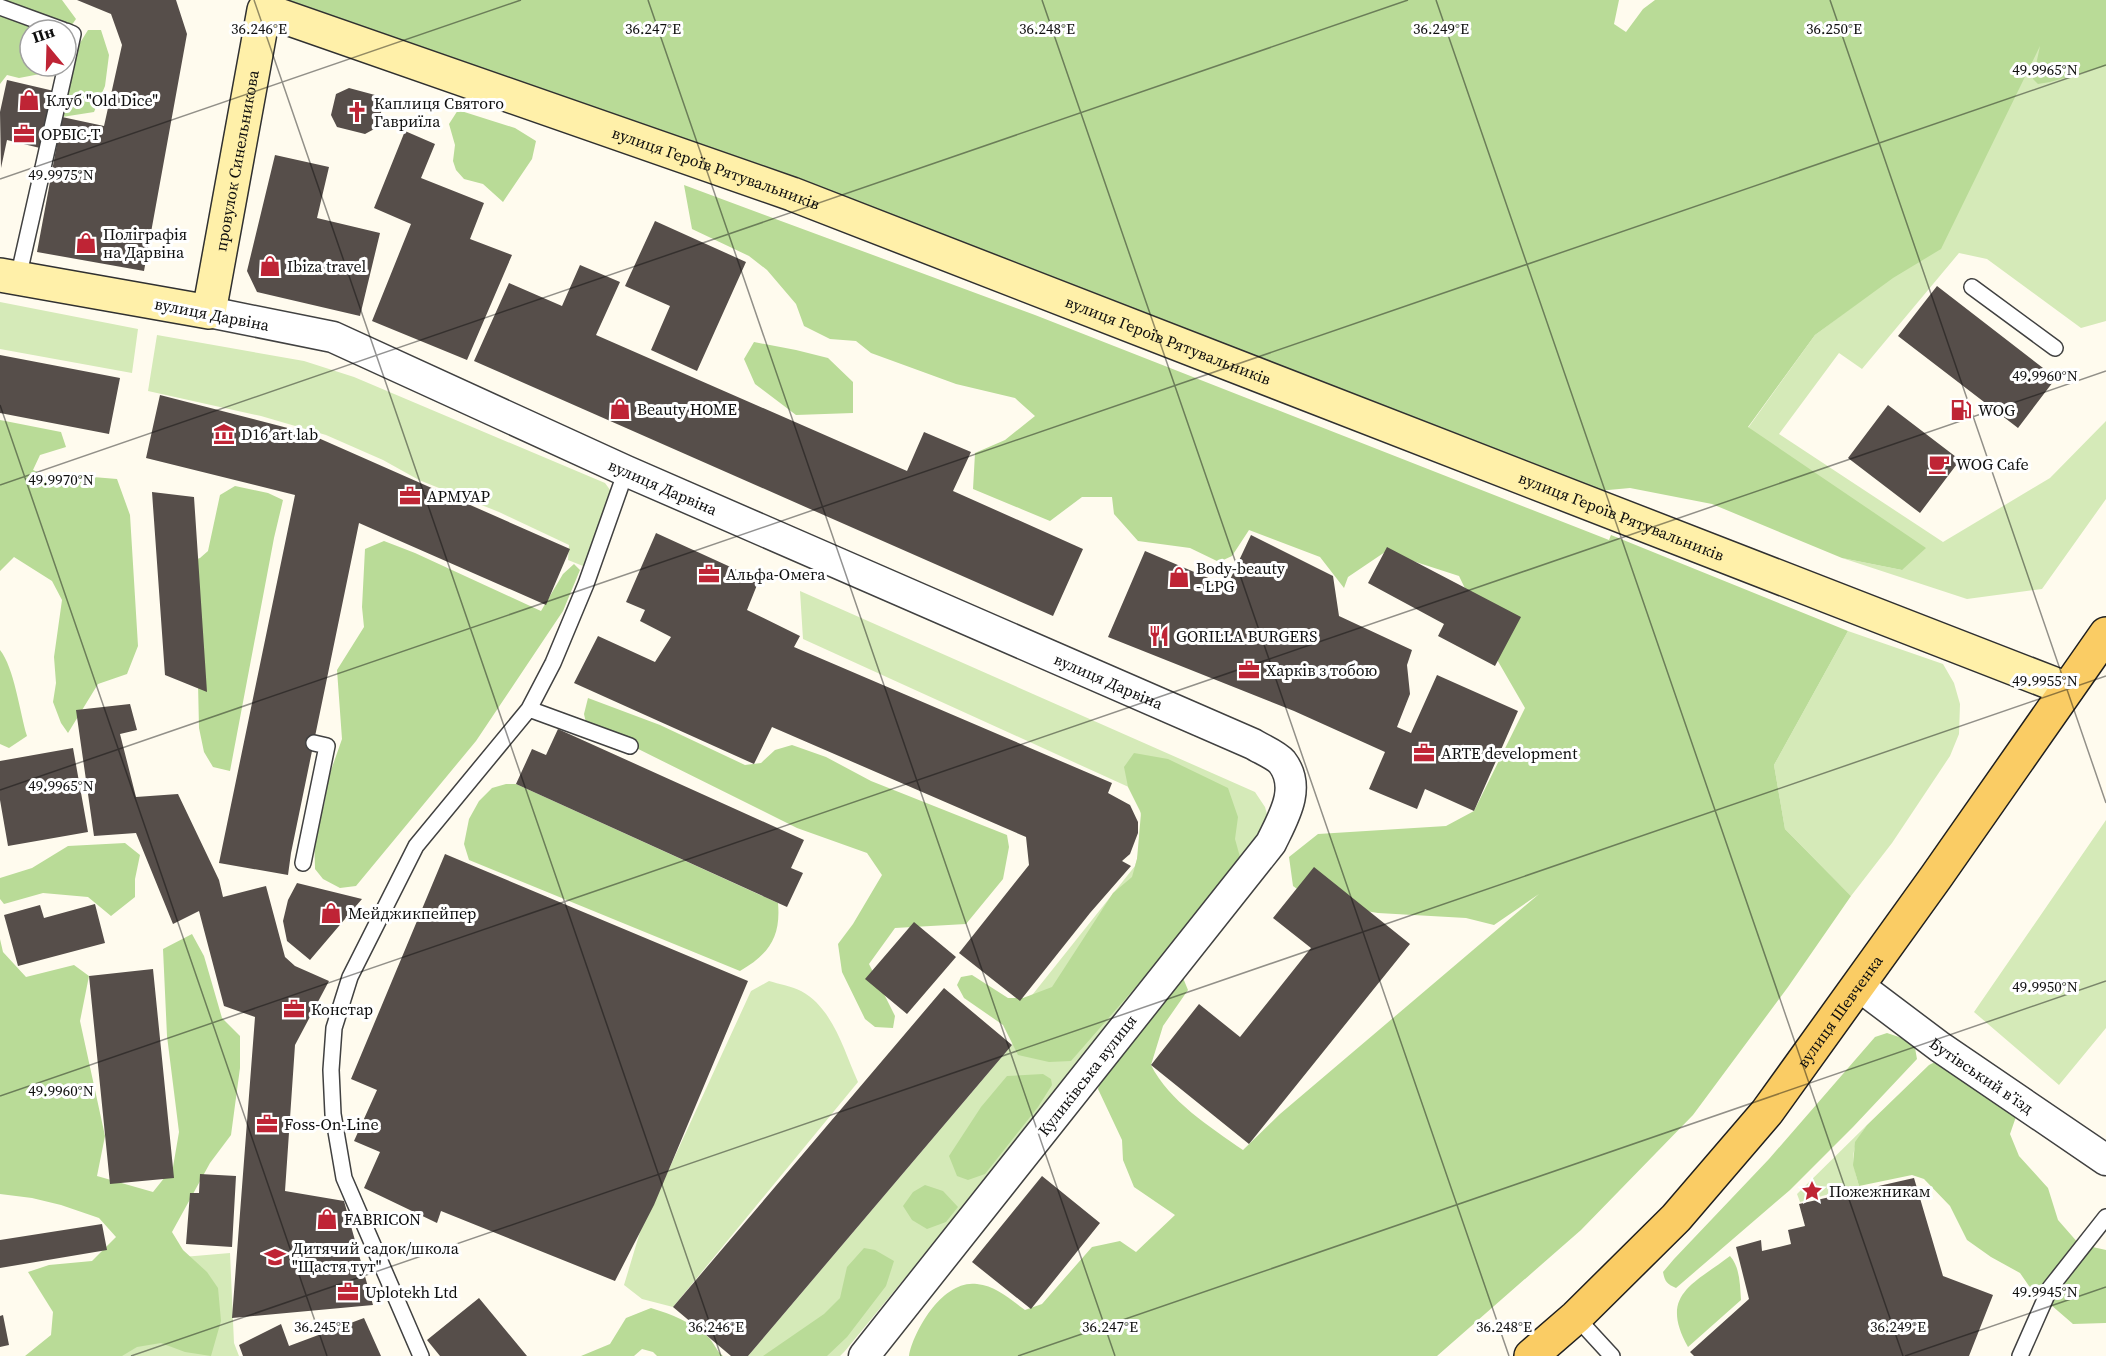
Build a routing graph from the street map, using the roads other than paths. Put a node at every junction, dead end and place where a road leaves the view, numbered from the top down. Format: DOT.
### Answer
graph roads {
  1 [pos="256,5"];
  2 [pos="0,7"];
  3 [pos="30,18"];
  4 [pos="63,78"];
  5 [pos="9,276"];
  6 [pos="1972,287"];
  7 [pos="209,312"];
  8 [pos="2055,348"];
  9 [pos="626,471"];
  10 [pos="2106,634"];
  11 [pos="2067,689"];
  12 [pos="529,709"];
  13 [pos="314,743"];
  14 [pos="630,746"];
  15 [pos="1292,784"];
  16 [pos="303,863"];
  17 [pos="1859,986"];
  18 [pos="2106,1160"];
  19 [pos="2106,1217"];
  20 [pos="1576,1317"];
  21 [pos="422,1356"];
  22 [pos="864,1356"];
  23 [pos="1531,1356"];
  24 [pos="1612,1356"];
  25 [pos="2020,1356"];
  1 -- 7 [label="street, провулок Синельникова"];
  1 -- 11 [label="street, вулиця Героїв Рятувальників"];
  2 -- 3 [label="lane"];
  4 -- 5 [label="lane"];
  5 -- 7 [label="street, вулиця Дарвіна"];
  6 -- 8 [label="lane"];
  7 -- 9 [label="street, вулиця Дарвіна"];
  9 -- 12 [label="lane"];
  9 -- 15 [label="street, вулиця Дарвіна"];
  10 -- 11 [label="main road, вулиця Шевченка"];
  11 -- 17 [label="main road, вулиця Шевченка"];
  12 -- 14 [label="lane"];
  12 -- 21 [label="lane"];
  13 -- 16 [label="lane"];
  15 -- 22 [label="street, Куликівська вулиця"];
  17 -- 18 [label="street, Бутівський в’їзд"];
  17 -- 20 [label="main road, вулиця Шевченка"];
  19 -- 25 [label="lane"];
  20 -- 23 [label="main road, вулиця Шевченка"];
  20 -- 24 [label="lane"];
}
